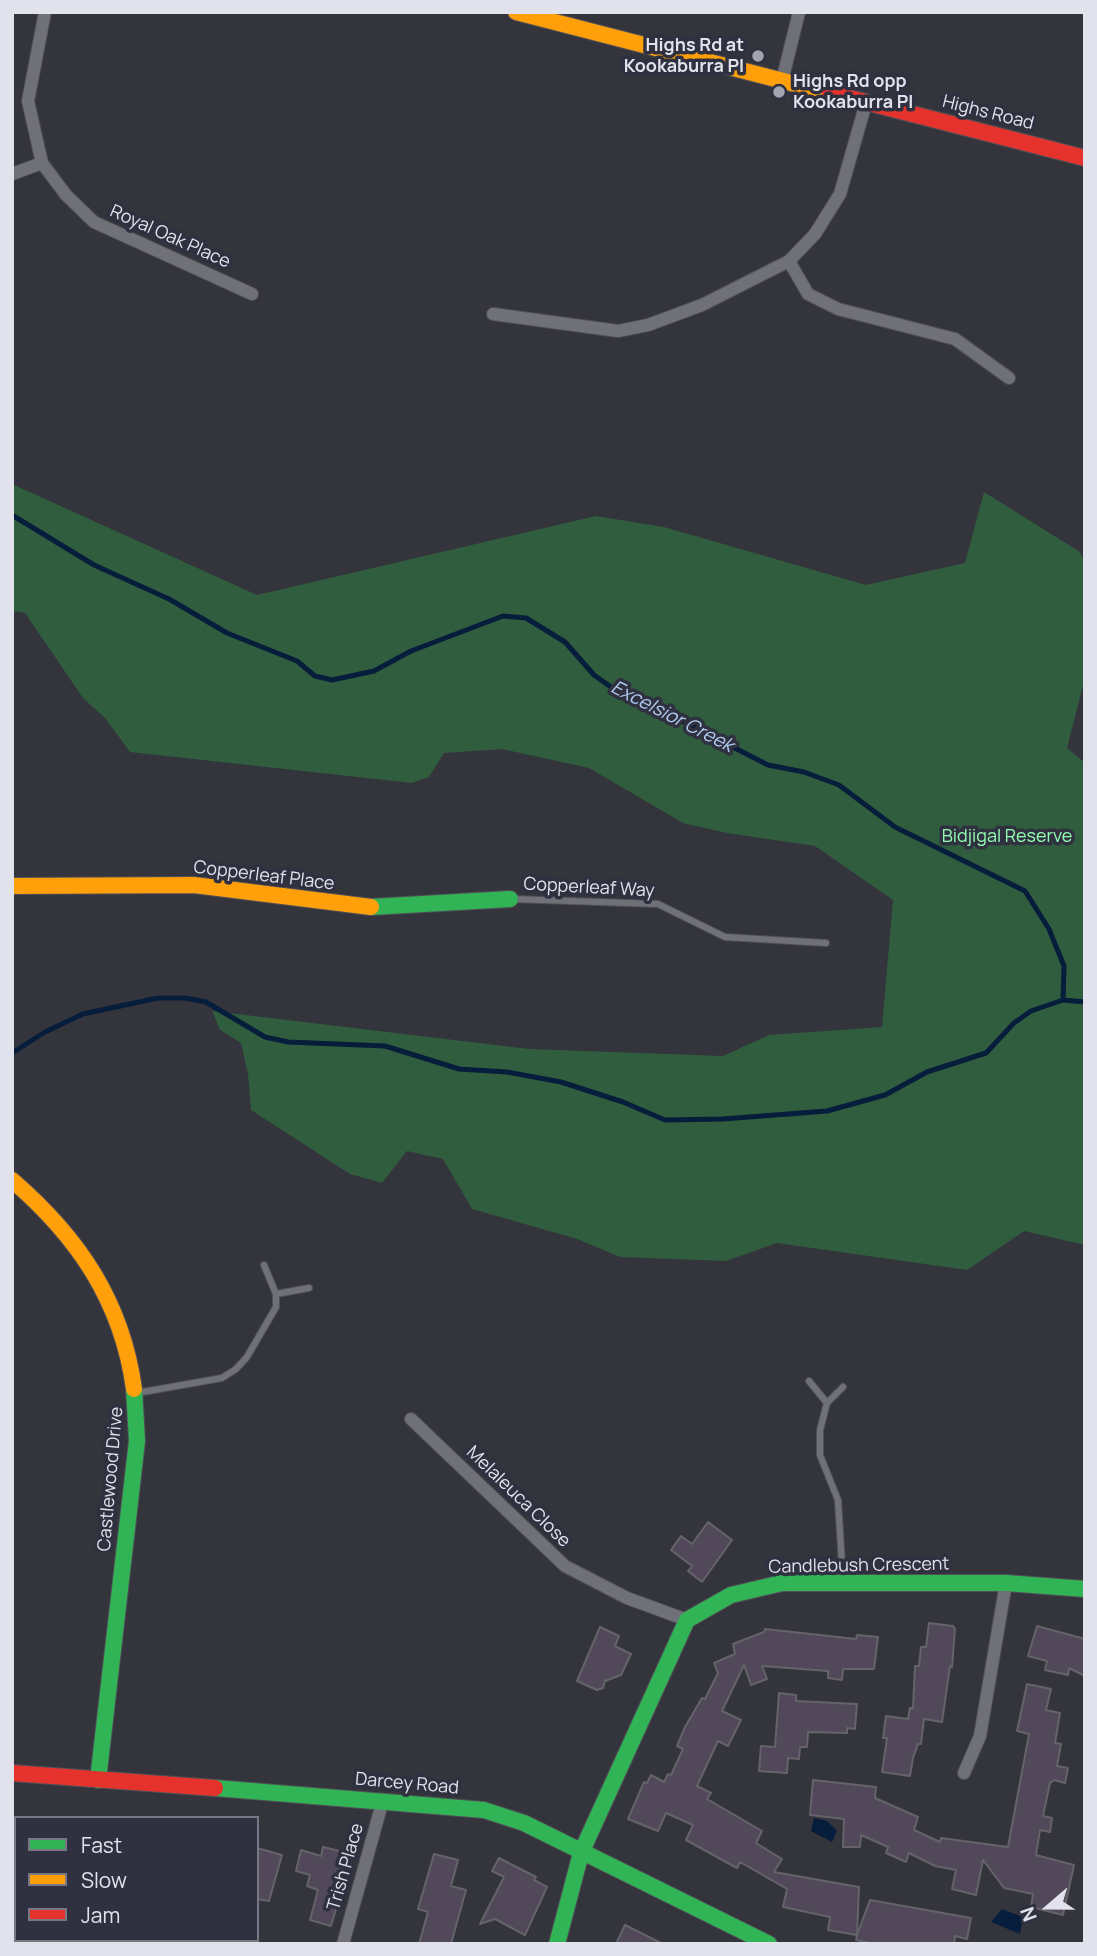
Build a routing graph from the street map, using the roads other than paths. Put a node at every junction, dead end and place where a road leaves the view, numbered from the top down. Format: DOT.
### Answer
graph roads {
  1 [pos="46,12"];
  2 [pos="516,12"];
  3 [pos="799,12"];
  4 [pos="782,81"];
  5 [pos="866,103"];
  6 [pos="1085,158"];
  7 [pos="42,163"];
  8 [pos="12,174"];
  9 [pos="789,261"];
  10 [pos="252,293"];
  11 [pos="493,314"];
  12 [pos="1009,378"];
  13 [pos="12,886"];
  14 [pos="510,899"];
  15 [pos="826,943"];
  16 [pos="12,1180"];
  17 [pos="264,1265"];
  18 [pos="309,1288"];
  19 [pos="276,1294"];
  20 [pos="809,1381"];
  21 [pos="843,1387"];
  22 [pos="137,1392"];
  23 [pos="827,1403"];
  24 [pos="411,1419"];
  25 [pos="1006,1583"];
  26 [pos="843,1584"];
  27 [pos="1085,1589"];
  28 [pos="687,1620"];
  29 [pos="12,1773"];
  30 [pos="964,1773"];
  31 [pos="98,1780"];
  32 [pos="383,1800"];
  33 [pos="581,1853"];
  34 [pos="342,1944"];
  35 [pos="557,1944"];
  36 [pos="769,1944"];
  1 -- 7 [label="street, Royal Oak Place"];
  2 -- 4 [label="street, Highs Road"];
  3 -- 4 [label="street"];
  4 -- 5 [label="street, Highs Road"];
  5 -- 6 [label="street, Highs Road"];
  5 -- 9 [label="street"];
  7 -- 8 [label="street"];
  7 -- 10 [label="street, Royal Oak Place"];
  9 -- 11 [label="street"];
  9 -- 12 [label="street"];
  13 -- 14 [label="street, Copperleaf Place"];
  14 -- 15 [label="lane, Copperleaf Way"];
  16 -- 22 [label="street, Castlewood Drive"];
  17 -- 19 [label="lane"];
  18 -- 19 [label="lane"];
  19 -- 22 [label="lane"];
  20 -- 23 [label="lane"];
  21 -- 23 [label="lane"];
  22 -- 31 [label="street, Castlewood Drive"];
  23 -- 26 [label="lane"];
  24 -- 28 [label="street, Melaleuca Close"];
  25 -- 26 [label="street, Candlebush Crescent"];
  25 -- 27 [label="street, Candlebush Crescent"];
  25 -- 30 [label="street"];
  26 -- 28 [label="street, Candlebush Crescent"];
  28 -- 33 [label="street"];
  29 -- 31 [label="street, Darcey Road"];
  31 -- 32 [label="street, Darcey Road"];
  32 -- 33 [label="street, Darcey Road"];
  32 -- 34 [label="street, Trish Place"];
  33 -- 35 [label="street"];
  33 -- 36 [label="street, Darcey Road"];
}
